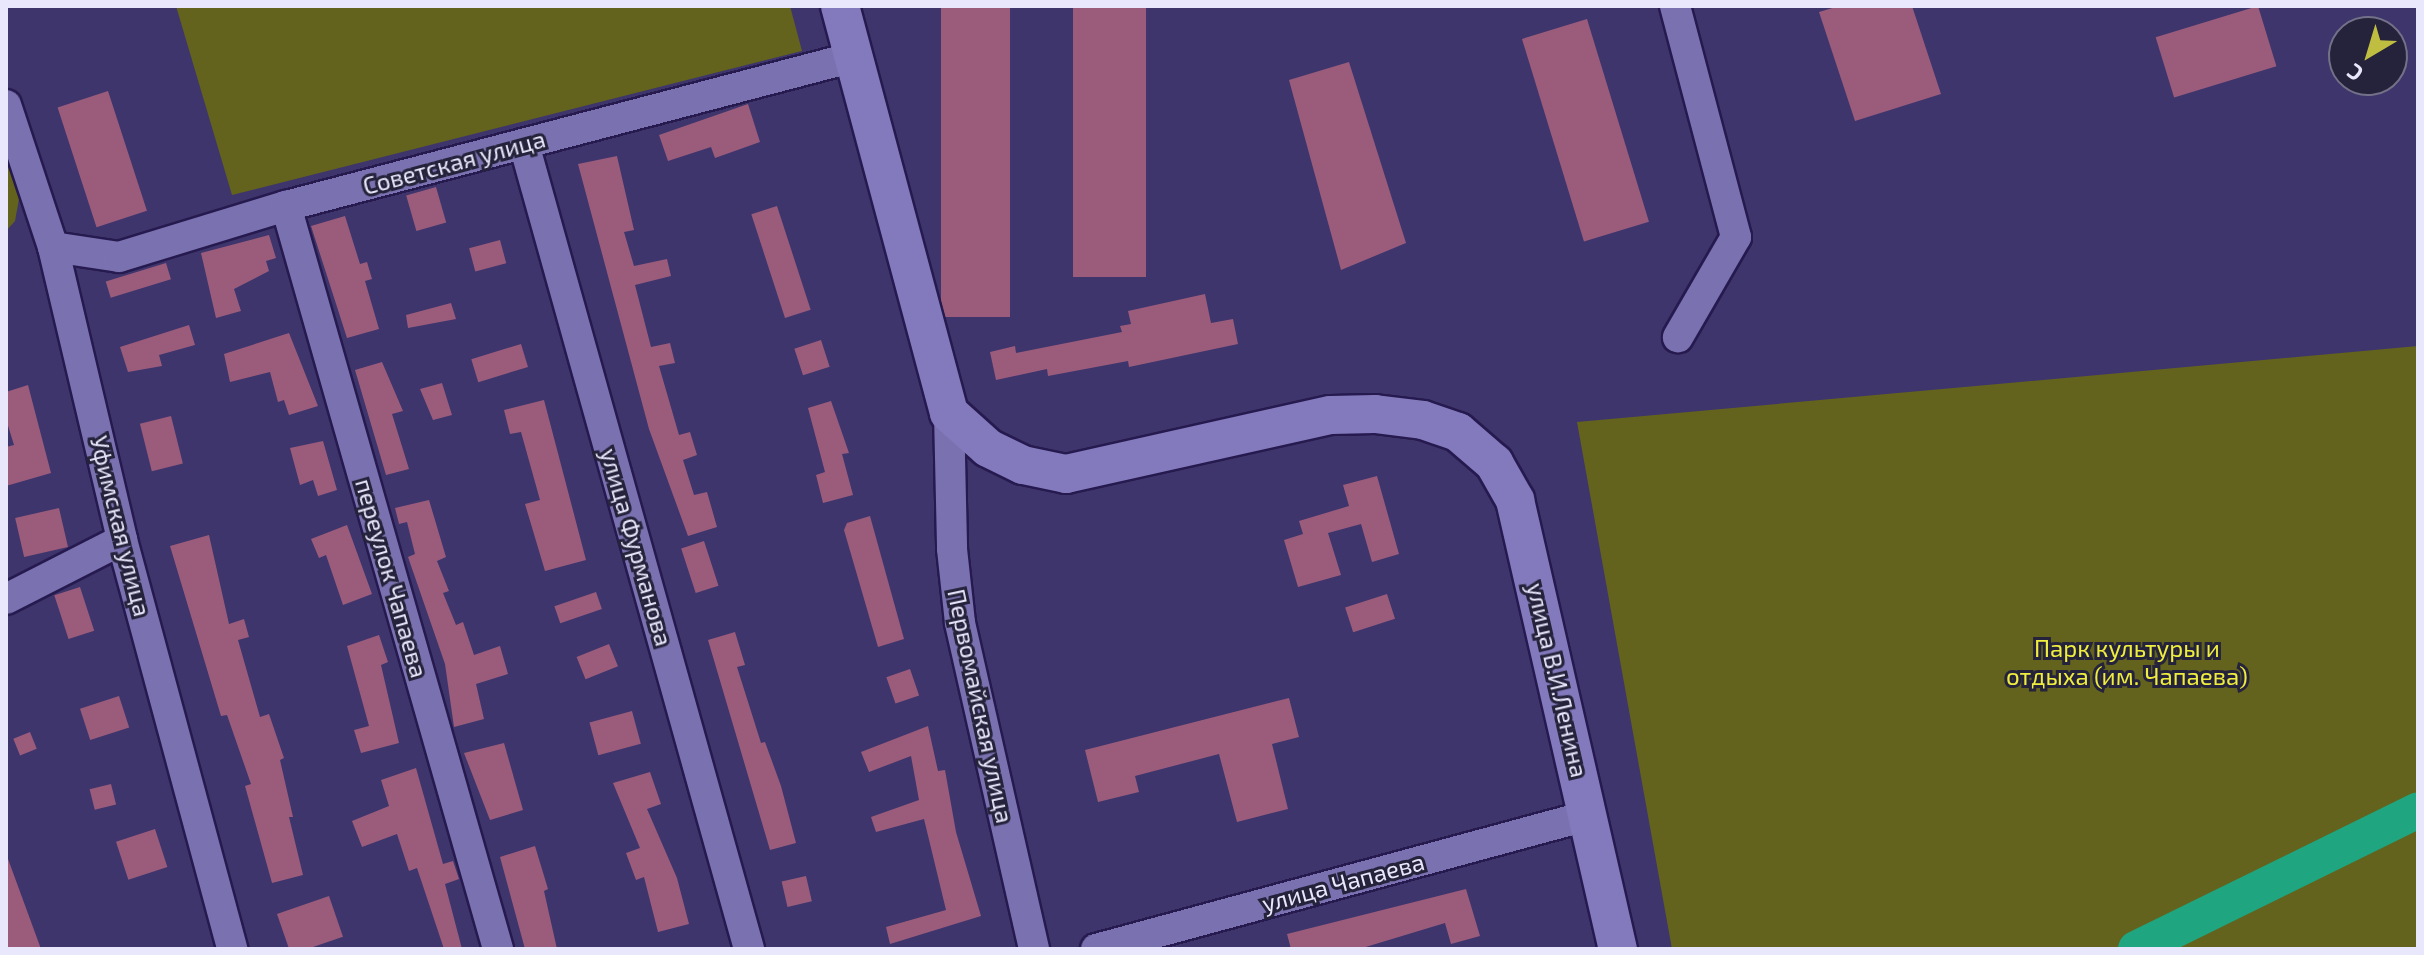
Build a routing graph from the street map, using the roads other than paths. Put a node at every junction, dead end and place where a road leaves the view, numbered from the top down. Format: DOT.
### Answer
graph roads {
  1 [pos="840,6"];
  2 [pos="1675,6"];
  3 [pos="854,57"];
  4 [pos="6,105"];
  5 [pos="524,144"];
  6 [pos="286,206"];
  7 [pos="53,247"];
  8 [pos="1678,337"];
  9 [pos="949,413"];
  10 [pos="122,540"];
  11 [pos="6,599"];
  12 [pos="1590,815"];
  13 [pos="232,949"];
  14 [pos="498,949"];
  15 [pos="749,949"];
  16 [pos="1034,949"];
  17 [pos="1096,949"];
  18 [pos="1618,949"];
  1 -- 3 [label="main road, Первомайская улица"];
  2 -- 8 [label="street"];
  3 -- 5 [label="street, Советская улица"];
  3 -- 9 [label="main road, Первомайская улица"];
  4 -- 7 [label="street, Уфимская улица"];
  5 -- 6 [label="street, Советская улица"];
  5 -- 15 [label="street, улица Фурманова"];
  6 -- 7 [label="street, Советская улица"];
  6 -- 14 [label="street, переулок Чапаева"];
  7 -- 10 [label="street, Уфимская улица"];
  9 -- 12 [label="main road, улица В.И.Ленина"];
  9 -- 16 [label="street, Первомайская улица"];
  10 -- 11 [label="street"];
  10 -- 13 [label="street, Уфимская улица"];
  12 -- 17 [label="street, улица Чапаева"];
  12 -- 18 [label="main road, улица В.И.Ленина"];
}
